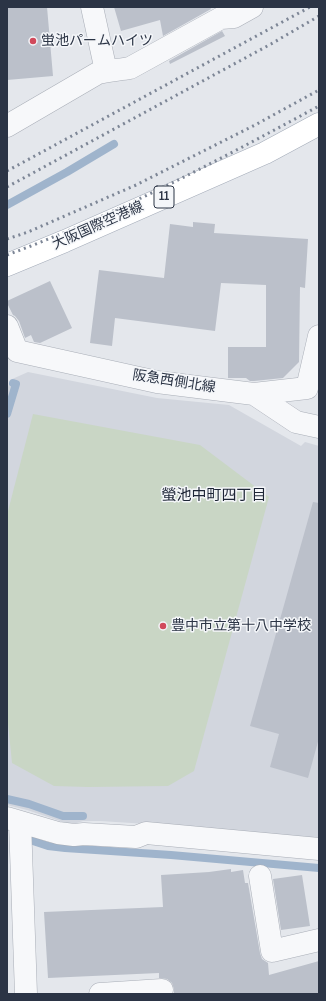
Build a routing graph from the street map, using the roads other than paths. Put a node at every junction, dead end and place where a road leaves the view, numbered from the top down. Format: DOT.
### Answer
graph roads {
  1 [pos="92,7"];
  2 [pos="252,7"];
  3 [pos="106,71"];
  4 [pos="319,124"];
  5 [pos="7,126"];
  6 [pos="7,265"];
  7 [pos="7,326"];
  8 [pos="319,336"];
  9 [pos="12,356"];
  10 [pos="254,394"];
  11 [pos="319,427"];
  12 [pos="14,820"];
  13 [pos="319,849"];
  14 [pos="260,876"];
  15 [pos="319,940"];
  16 [pos="149,992"];
  17 [pos="26,994"];
  18 [pos="100,994"];
  1 -- 3 [label="street"];
  2 -- 3 [label="street"];
  3 -- 5 [label="street"];
  4 -- 6 [label="main road, 大阪国際空港線 / 11"];
  7 -- 9 [label="street, 阪急西側北線"];
  8 -- 10 [label="street, 阪急西側北線"];
  9 -- 10 [label="street, 阪急西側北線"];
  10 -- 11 [label="street"];
  12 -- 13 [label="street"];
  12 -- 17 [label="street"];
  14 -- 15 [label="street"];
  16 -- 18 [label="street"];
}
